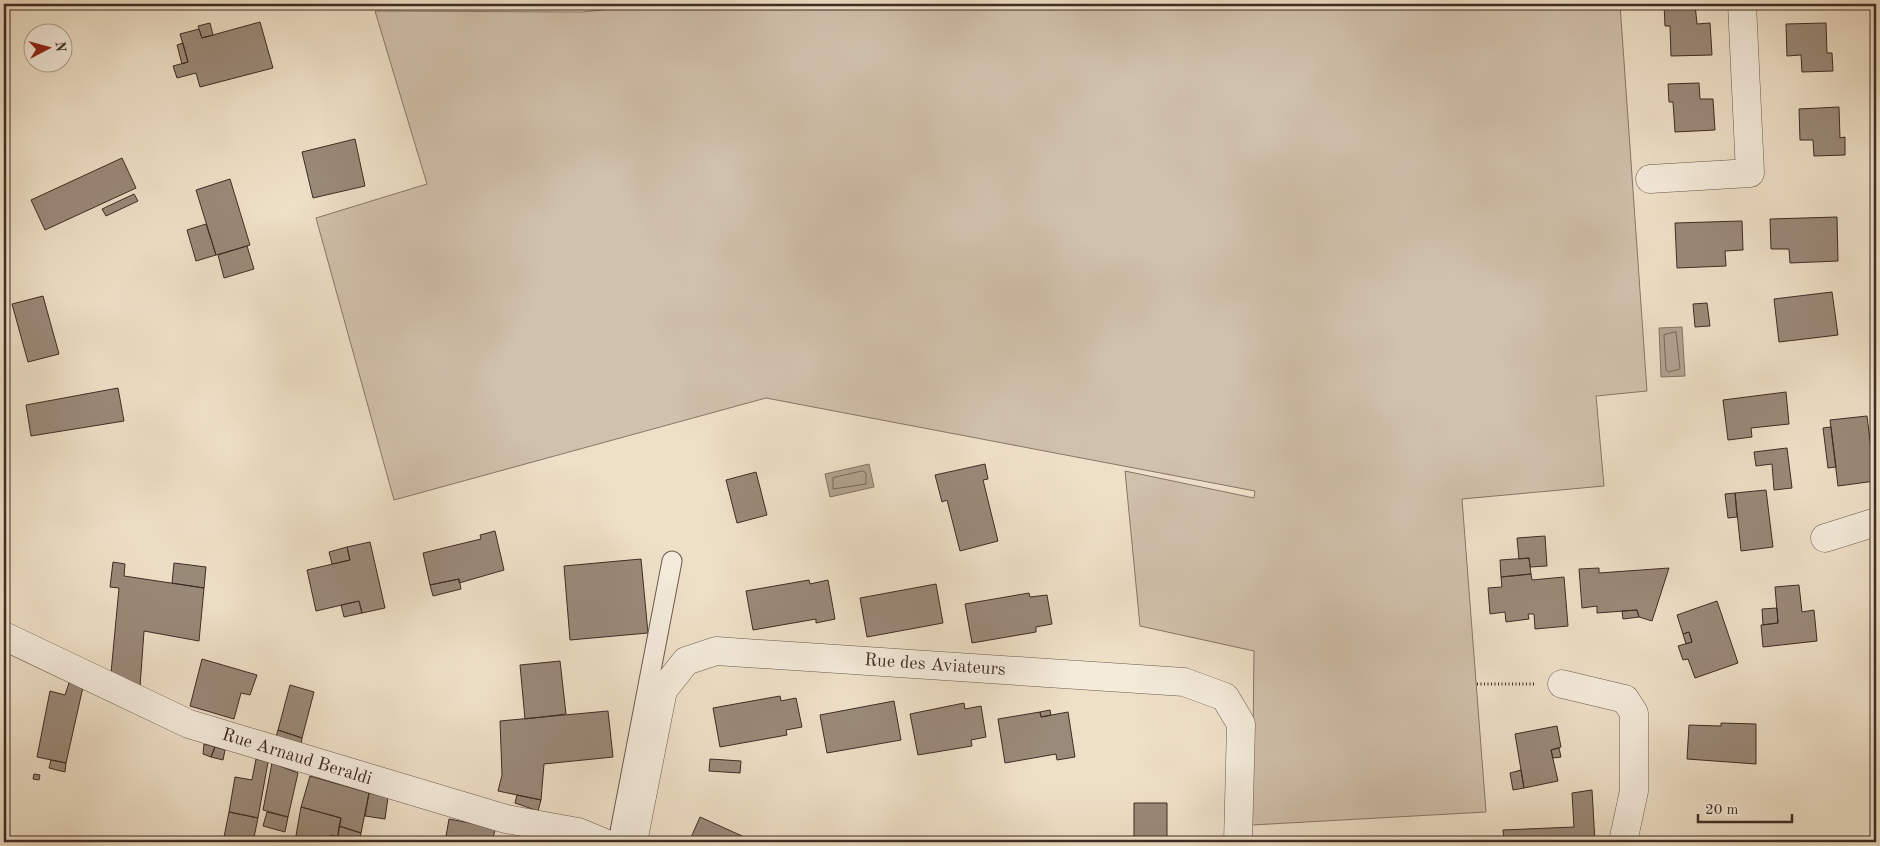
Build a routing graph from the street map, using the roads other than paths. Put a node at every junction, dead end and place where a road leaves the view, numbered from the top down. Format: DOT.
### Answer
graph roads {
  1 [pos="1742,4"];
  2 [pos="1650,179"];
  3 [pos="1876,522"];
  4 [pos="1826,538"];
  5 [pos="672,560"];
  6 [pos="4,636"];
  7 [pos="1562,684"];
  8 [pos="522,832"];
  9 [pos="602,842"];
  10 [pos="618,842"];
  11 [pos="633,842"];
  12 [pos="1238,842"];
  13 [pos="1623,842"];
  1 -- 2 [label="street"];
  3 -- 4 [label="street"];
  5 -- 10 [label="lane"];
  6 -- 8 [label="street, Rue Arnaud Beraldi"];
  7 -- 13 [label="street"];
  8 -- 9 [label="street, Rue Arnaud Beraldi"];
  11 -- 12 [label="street, Rue des Aviateurs"];
}
